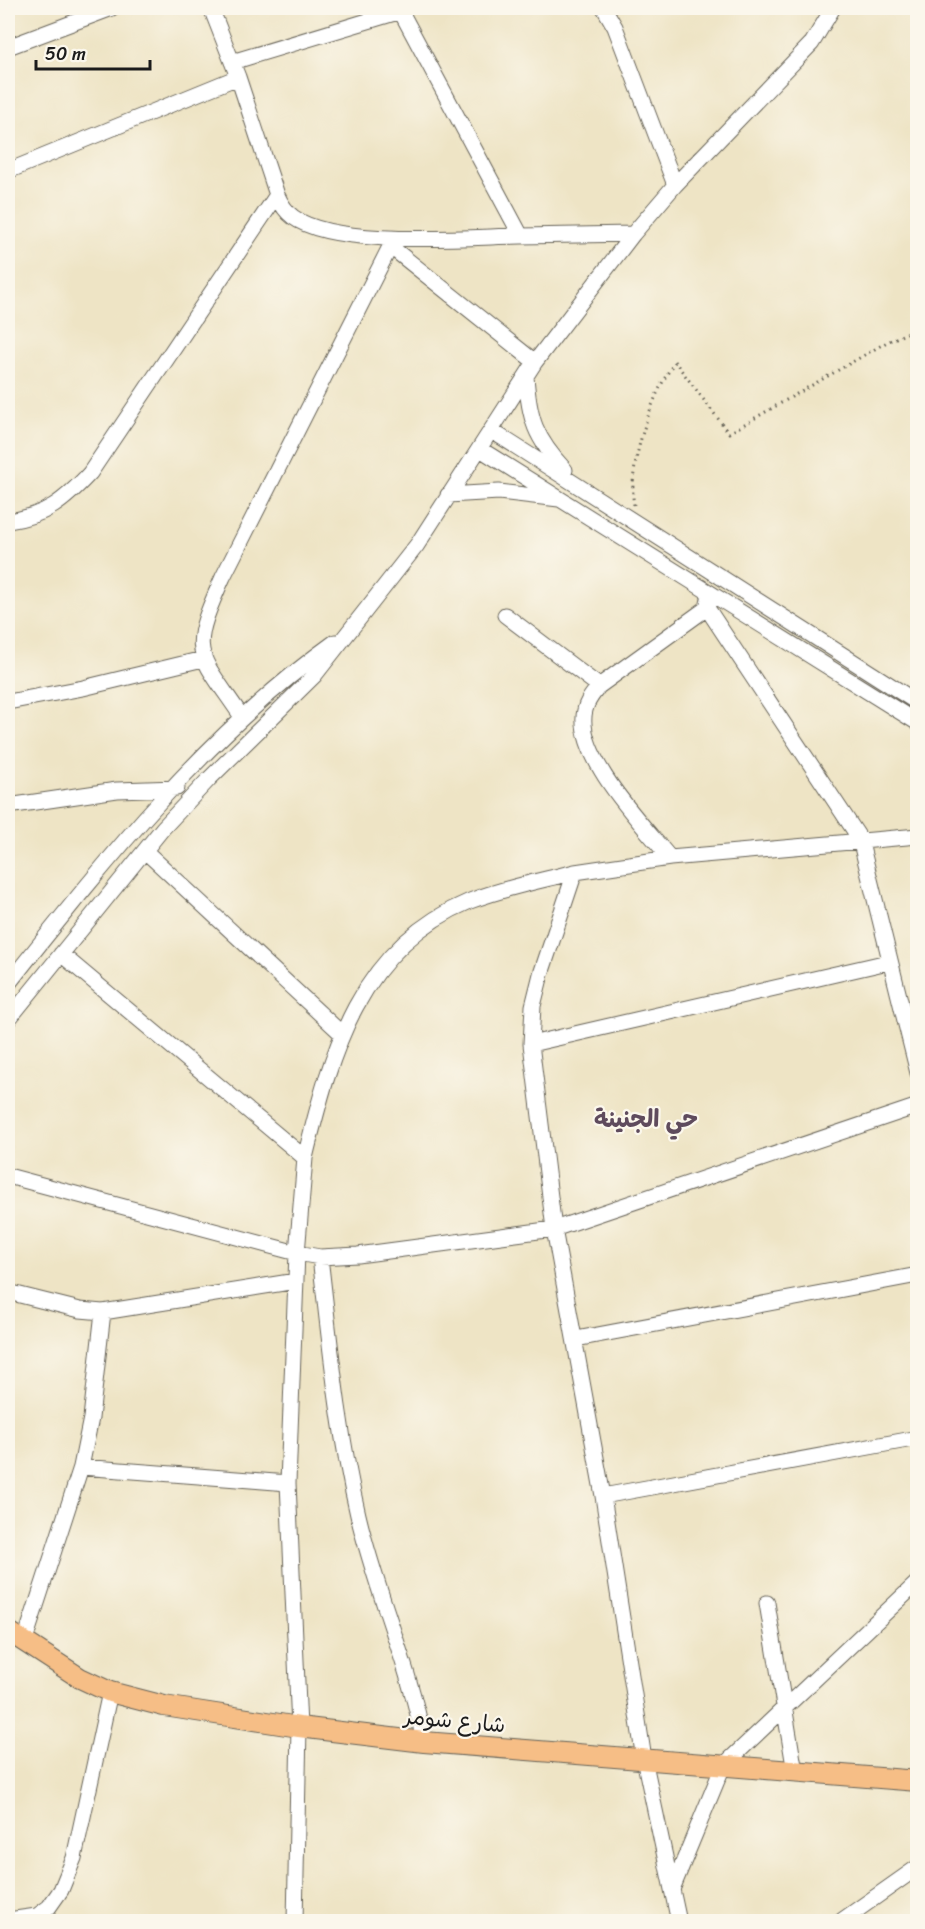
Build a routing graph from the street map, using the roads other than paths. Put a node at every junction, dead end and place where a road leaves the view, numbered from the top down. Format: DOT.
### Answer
graph roads {
  1 [pos="112,8"];
  2 [pos="211,8"];
  3 [pos="604,8"];
  4 [pos="833,8"];
  5 [pos="400,9"];
  6 [pos="8,47"];
  7 [pos="232,62"];
  8 [pos="238,77"];
  9 [pos="8,171"];
  10 [pos="675,185"];
  11 [pos="277,195"];
  12 [pos="633,234"];
  13 [pos="521,236"];
  14 [pos="392,243"];
  15 [pos="535,362"];
  16 [pos="526,375"];
  17 [pos="492,431"];
  18 [pos="480,448"];
  19 [pos="580,486"];
  20 [pos="448,495"];
  21 [pos="564,500"];
  22 [pos="8,521"];
  23 [pos="719,575"];
  24 [pos="712,592"];
  25 [pos="707,608"];
  26 [pos="505,615"];
  27 [pos="349,631"];
  28 [pos="203,659"];
  29 [pos="599,686"];
  30 [pos="8,702"];
  31 [pos="918,703"];
  32 [pos="242,717"];
  33 [pos="918,723"];
  34 [pos="173,788"];
  35 [pos="196,793"];
  36 [pos="8,806"];
  37 [pos="918,836"];
  38 [pos="860,839"];
  39 [pos="145,851"];
  40 [pos="669,858"];
  41 [pos="575,872"];
  42 [pos="60,954"];
  43 [pos="888,962"];
  44 [pos="8,984"];
  45 [pos="8,1020"];
  46 [pos="341,1033"];
  47 [pos="914,1041"];
  48 [pos="531,1044"];
  49 [pos="918,1073"];
  50 [pos="918,1106"];
  51 [pos="305,1158"];
  52 [pos="8,1176"];
  53 [pos="554,1229"];
  54 [pos="297,1253"];
  55 [pos="320,1257"];
  56 [pos="918,1275"];
  57 [pos="296,1281"];
  58 [pos="8,1293"];
  59 [pos="103,1312"];
  60 [pos="576,1339"];
  61 [pos="917,1441"];
  62 [pos="81,1467"];
  63 [pos="288,1483"];
  64 [pos="603,1496"];
  65 [pos="918,1582"];
  66 [pos="767,1603"];
  67 [pos="8,1631"];
  68 [pos="24,1643"];
  69 [pos="111,1692"];
  70 [pos="784,1706"];
  71 [pos="299,1727"];
  72 [pos="424,1742"];
  73 [pos="644,1759"];
  74 [pos="723,1766"];
  75 [pos="795,1772"];
  76 [pos="918,1781"];
  77 [pos="918,1867"];
  78 [pos="673,1887"];
  79 [pos="674,1919"];
  80 [pos="8,1920"];
  81 [pos="295,1922"];
  82 [pos="840,1922"];
  1 -- 6 [label="street"];
  2 -- 7 [label="street"];
  3 -- 10 [label="street"];
  4 -- 10 [label="street"];
  5 -- 7 [label="street"];
  5 -- 13 [label="street"];
  7 -- 8 [label="street"];
  8 -- 9 [label="street"];
  8 -- 11 [label="street"];
  10 -- 12 [label="street"];
  11 -- 14 [label="street"];
  11 -- 22 [label="street"];
  12 -- 13 [label="street"];
  12 -- 15 [label="street"];
  13 -- 14 [label="street"];
  14 -- 15 [label="street"];
  14 -- 28 [label="street"];
  15 -- 16 [label="street"];
  16 -- 17 [label="street"];
  16 -- 19 [label="street"];
  17 -- 18 [label="street"];
  17 -- 19 [label="street"];
  18 -- 20 [label="street"];
  18 -- 21 [label="street"];
  19 -- 23 [label="street"];
  20 -- 21 [label="street"];
  20 -- 27 [label="street"];
  21 -- 24 [label="street"];
  23 -- 24 [label="street"];
  23 -- 31 [label="street"];
  24 -- 25 [label="street"];
  24 -- 33 [label="street"];
  25 -- 29 [label="street"];
  25 -- 38 [label="street"];
  26 -- 29 [label="street"];
  27 -- 32 [label="street"];
  27 -- 35 [label="street"];
  28 -- 30 [label="street"];
  28 -- 32 [label="street"];
  29 -- 40 [label="street"];
  32 -- 34 [label="street"];
  34 -- 35 [label="street"];
  34 -- 36 [label="street"];
  34 -- 44 [label="street"];
  35 -- 39 [label="street"];
  37 -- 38 [label="street"];
  38 -- 40 [label="street"];
  38 -- 43 [label="street"];
  39 -- 42 [label="street"];
  39 -- 46 [label="street"];
  40 -- 41 [label="street"];
  41 -- 46 [label="street"];
  41 -- 48 [label="street"];
  42 -- 45 [label="street"];
  42 -- 51 [label="street"];
  43 -- 47 [label="street"];
  43 -- 48 [label="street"];
  46 -- 51 [label="street"];
  47 -- 49 [label="street"];
  48 -- 53 [label="street"];
  50 -- 53 [label="street"];
  51 -- 54 [label="street"];
  52 -- 54 [label="street"];
  53 -- 55 [label="street"];
  53 -- 60 [label="street"];
  54 -- 55 [label="street"];
  54 -- 57 [label="street"];
  55 -- 72 [label="street"];
  56 -- 60 [label="street"];
  57 -- 59 [label="street"];
  57 -- 63 [label="street"];
  58 -- 59 [label="street"];
  59 -- 62 [label="street"];
  60 -- 64 [label="street"];
  61 -- 64 [label="street"];
  62 -- 63 [label="street"];
  62 -- 68 [label="street"];
  63 -- 71 [label="street"];
  64 -- 73 [label="street"];
  65 -- 70 [label="street"];
  66 -- 70 [label="street"];
  67 -- 68 [label="main road, شارع شومر"];
  68 -- 69 [label="main road, شارع شومر"];
  69 -- 71 [label="main road, شارع شومر"];
  69 -- 80 [label="street"];
  70 -- 74 [label="street"];
  70 -- 75 [label="street"];
  71 -- 72 [label="main road, شارع شومر"];
  71 -- 81 [label="street"];
  72 -- 73 [label="main road, شارع شومر"];
  73 -- 74 [label="main road, شارع شومر"];
  73 -- 78 [label="street"];
  74 -- 75 [label="main road, شارع شومر"];
  74 -- 78 [label="street"];
  75 -- 76 [label="main road, شارع شومر"];
  77 -- 82 [label="street"];
  78 -- 79 [label="street"];
}
